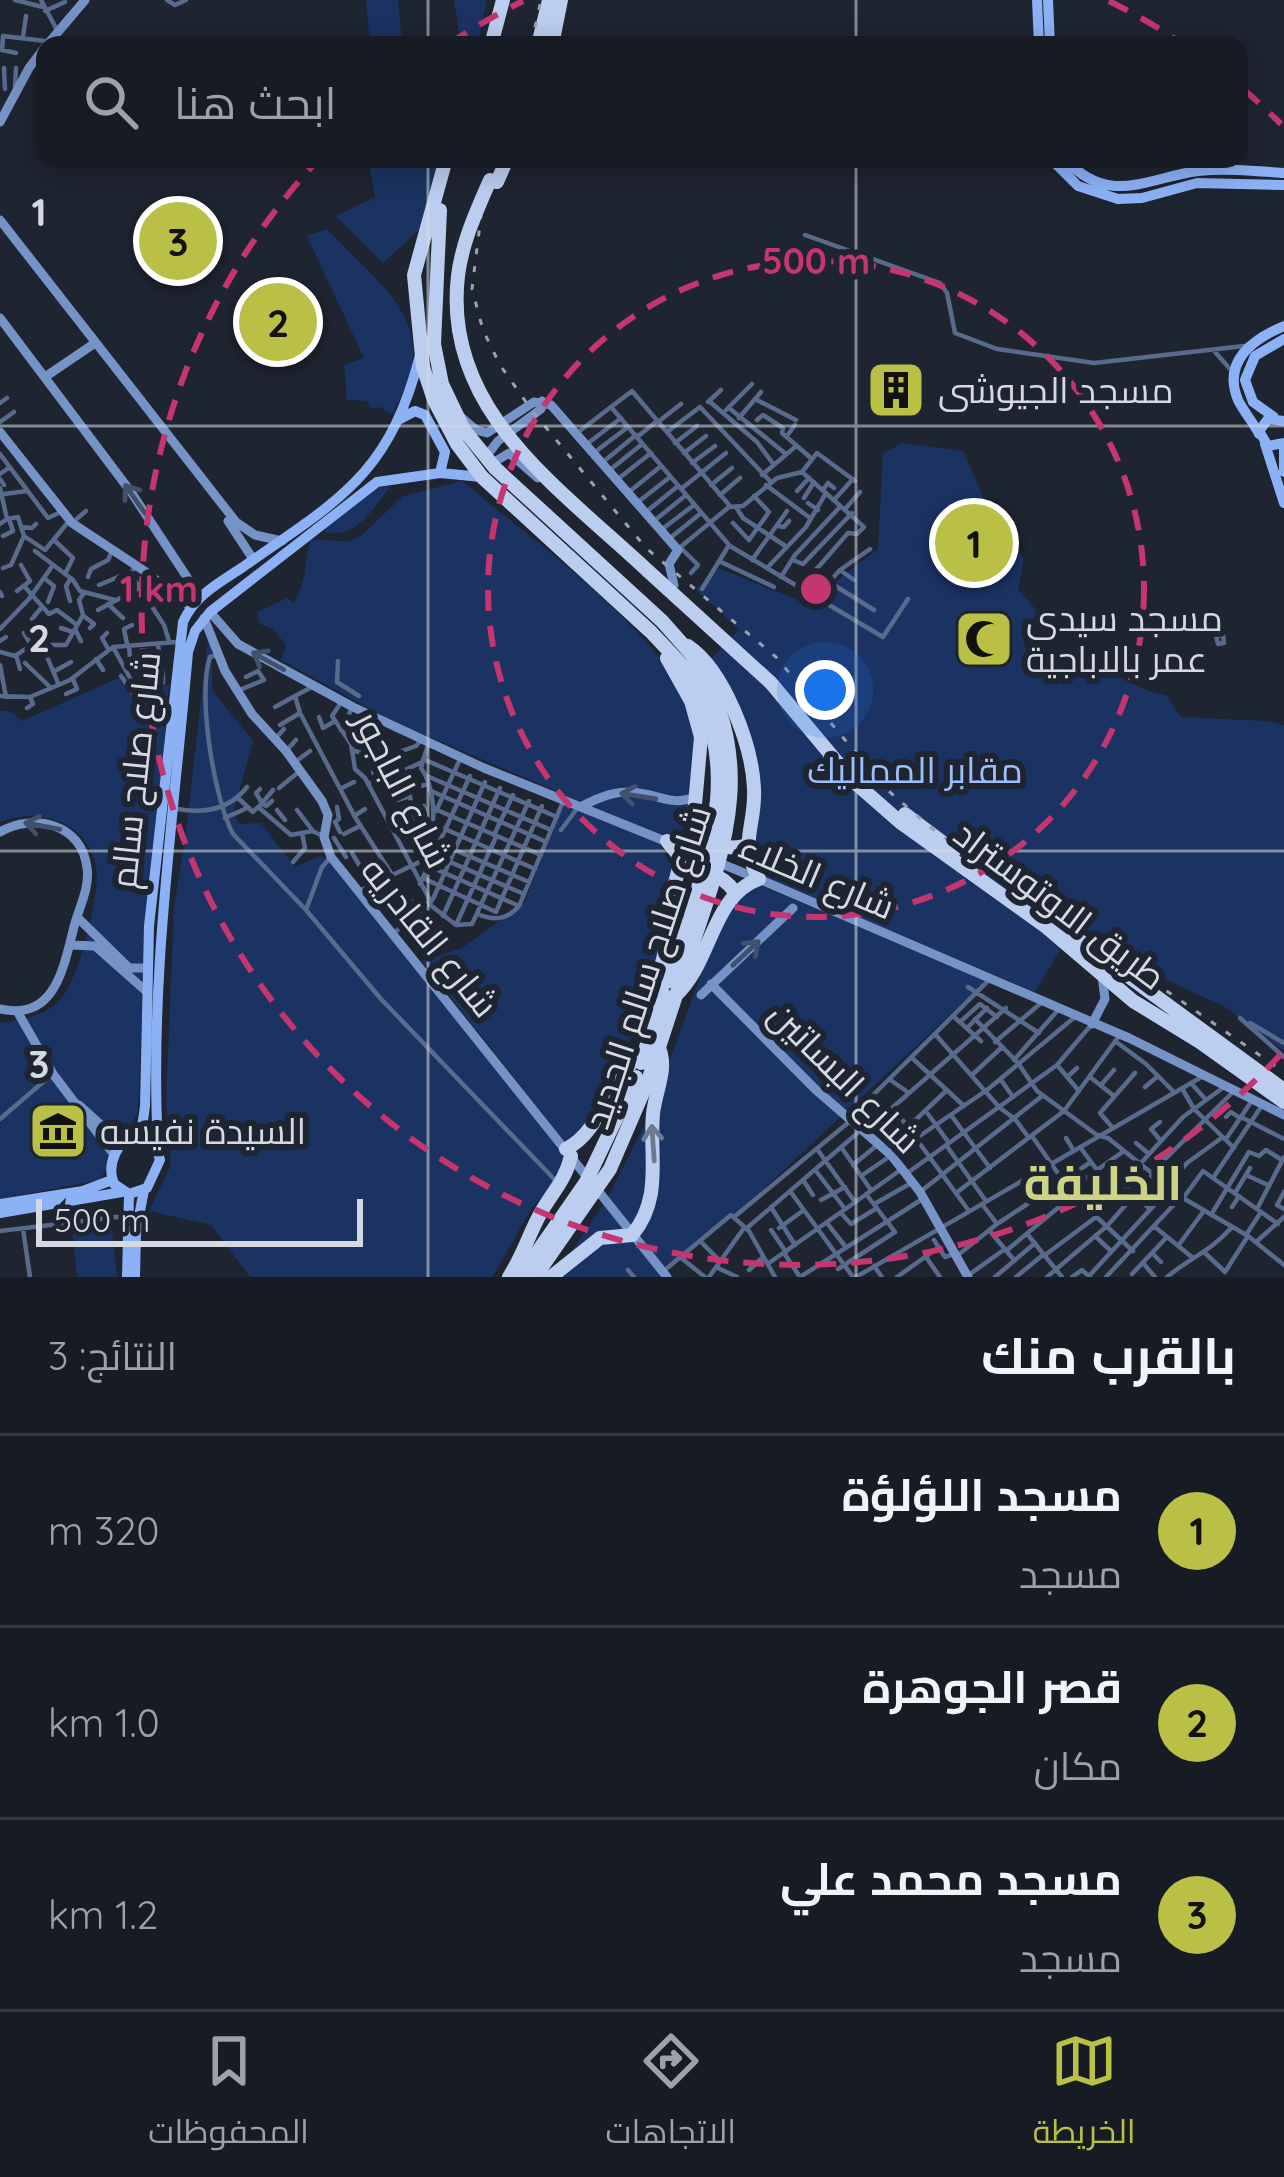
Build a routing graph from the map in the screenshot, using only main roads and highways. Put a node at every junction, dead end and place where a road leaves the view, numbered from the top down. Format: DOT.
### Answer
graph roads {
  1 [pos="503,0"];
  2 [pos="555,0"];
  3 [pos="1037,0"];
  4 [pos="1048,0"];
  5 [pos="494,36"];
  6 [pos="546,36"];
  7 [pos="1039,36"];
  8 [pos="1050,36"];
  9 [pos="446,168"];
  10 [pos="447,168"];
  11 [pos="499,168"];
  12 [pos="1060,168"];
  13 [pos="1077,168"];
  14 [pos="1284,173"];
  15 [pos="1284,185"];
  16 [pos="437,225"];
  17 [pos="417,258"];
  18 [pos="436,272"];
  19 [pos="420,310"];
  20 [pos="1284,326"];
  21 [pos="434,328"];
  22 [pos="1284,339"];
  23 [pos="421,352"];
  24 [pos="1280,418"];
  25 [pos="398,420"];
  26 [pos="1262,439"];
  27 [pos="1284,445"];
  28 [pos="486,466"];
  29 [pos="1284,471"];
  30 [pos="440,472"];
  31 [pos="1284,503"];
  32 [pos="650,567"];
  33 [pos="661,642"];
  34 [pos="686,655"];
  35 [pos="667,841"];
  36 [pos="747,844"];
  37 [pos="683,860"];
  38 [pos="734,891"];
  39 [pos="1132,979"];
  40 [pos="671,990"];
  41 [pos="1150,992"];
  42 [pos="1131,999"];
  43 [pos="651,1051"];
  44 [pos="642,1079"];
  45 [pos="1284,1086"];
  46 [pos="1284,1109"];
  47 [pos="141,1134"];
  48 [pos="158,1146"];
  49 [pos="112,1180"];
  50 [pos="144,1190"];
  51 [pos="126,1193"];
  52 [pos="0,1208"];
  53 [pos="136,1277"];
  54 [pos="509,1277"];
  55 [pos="520,1277"];
  56 [pos="535,1277"];
  57 [pos="551,1277"];
  1 -- 5 [label="highway"];
  2 -- 6 [label="highway"];
  3 -- 7 [label="main road"];
  4 -- 8 [label="main road"];
  9 -- 17 [label="highway, شارع صلاح سالم"];
  10 -- 16 [label="highway, شارع صلاح سالم"];
  11 -- 32 [label="highway, bridge"];
  12 -- 15 [label="main road"];
  13 -- 14 [label="main road"];
  16 -- 17 [label="highway"];
  16 -- 18 [label="highway, شارع صلاح سالم"];
  17 -- 19 [label="highway, شارع صلاح سالم"];
  18 -- 19 [label="highway"];
  18 -- 21 [label="highway, شارع صلاح سالم"];
  19 -- 23 [label="highway, شارع صلاح سالم"];
  20 -- 26 [label="main road"];
  21 -- 28 [label="highway, شارع صلاح سالم الجديد"];
  22 -- 24 [label="main road"];
  23 -- 25 [label="main road, شارع صلاح سالم"];
  23 -- 28 [label="highway, شارع صلاح سالم الجديد"];
  24 -- 26 [label="main road"];
  25 -- 30 [label="main road"];
  25 -- 47 [label="main road, شارع صلاح سالم"];
  26 -- 27 [label="main road"];
  26 -- 31 [label="main road"];
  27 -- 29 [label="main road"];
  28 -- 30 [label="main road"];
  28 -- 33 [label="highway, شارع صلاح سالم الجديد"];
  28 -- 34 [label="highway, شارع صلاح سالم الجديد"];
  30 -- 48 [label="main road, شارع صلاح سالم"];
  32 -- 39 [label="highway, طريق الاوتوستراد"];
  32 -- 42 [label="highway, طريق الاوتوستراد"];
  33 -- 34 [label="highway, شارع صلاح سالم الجديد"];
  33 -- 36 [label="highway"];
  34 -- 36 [label="highway"];
  34 -- 40 [label="highway, شارع صلاح سالم الجديد, bridge"];
  35 -- 37 [label="highway"];
  36 -- 38 [label="highway"];
  37 -- 38 [label="highway"];
  37 -- 40 [label="highway"];
  38 -- 40 [label="highway"];
  39 -- 41 [label="highway, طريق الاوتوستراد"];
  39 -- 42 [label="highway"];
  40 -- 43 [label="highway, شارع صلاح سالم الجديد"];
  41 -- 42 [label="highway"];
  41 -- 45 [label="highway, طريق الاوتوستراد"];
  42 -- 46 [label="highway, طريق الاوتوستراد"];
  43 -- 44 [label="highway, شارع صلاح سالم الجديد"];
  43 -- 54 [label="highway"];
  57 -- 43 [label="highway, one-way"];
  44 -- 55 [label="highway, شارع صلاح سالم الجديد, bridge"];
  44 -- 56 [label="highway, شارع صلاح سالم الجديد, bridge"];
  47 -- 48 [label="main road"];
  47 -- 49 [label="main road"];
  48 -- 50 [label="main road"];
  49 -- 51 [label="main road"];
  49 -- 52 [label="main road"];
  50 -- 51 [label="main road"];
  50 -- 53 [label="main road"];
  51 -- 52 [label="main road"];
  51 -- 53 [label="main road"];
}
